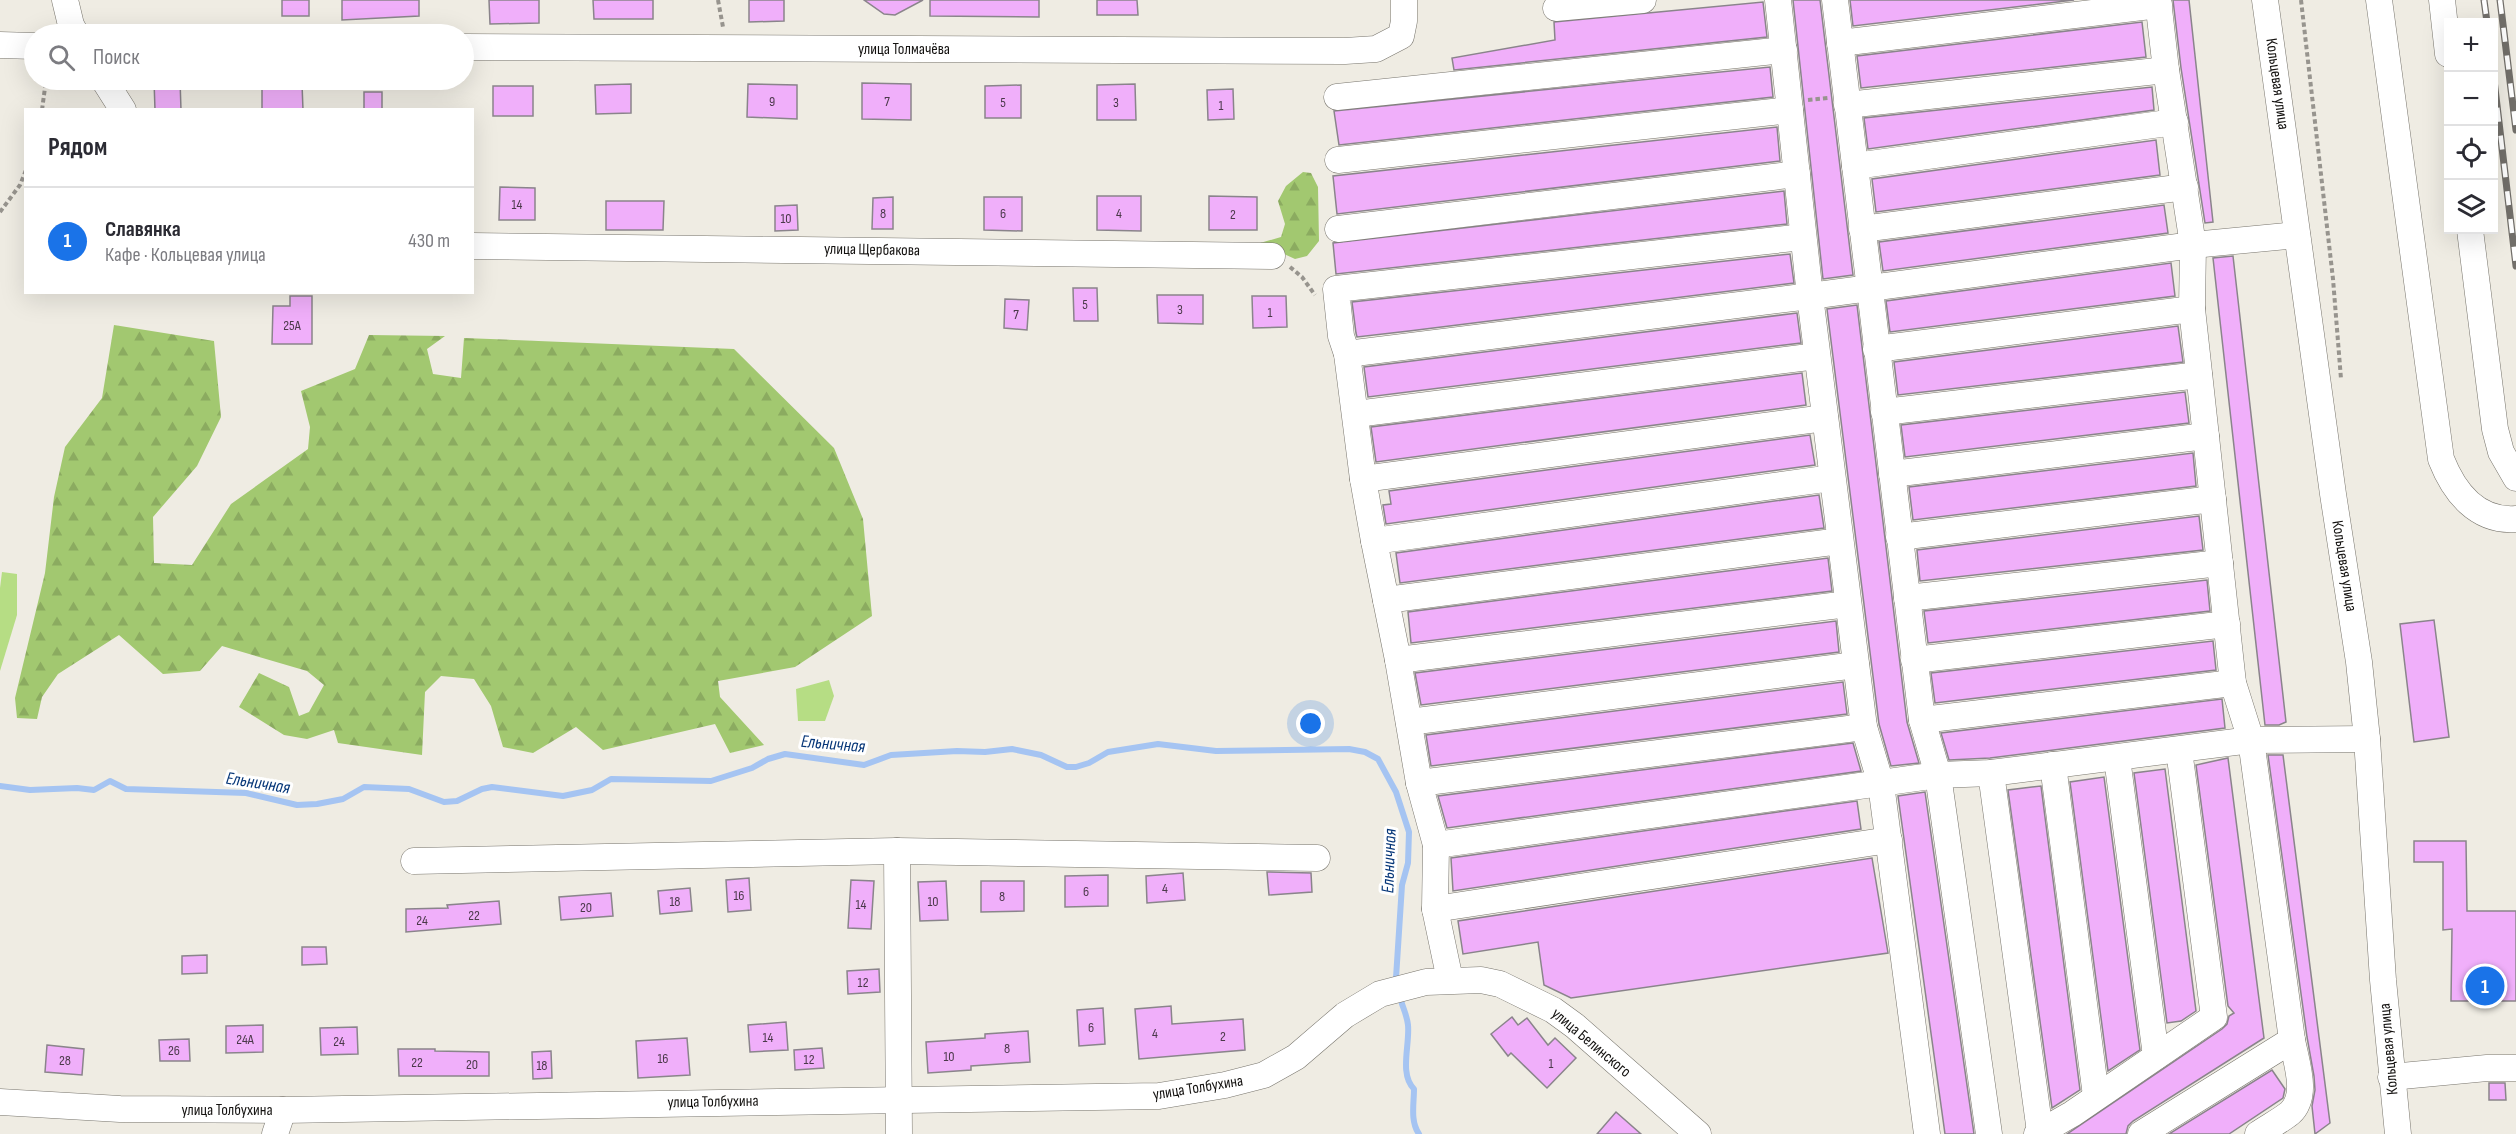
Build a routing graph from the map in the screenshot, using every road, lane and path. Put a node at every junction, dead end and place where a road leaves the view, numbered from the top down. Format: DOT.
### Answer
graph roads {
  1 [pos="65,0"];
  2 [pos="718,0"];
  3 [pos="1404,0"];
  4 [pos="1643,0"];
  5 [pos="1778,0"];
  6 [pos="1835,0"];
  7 [pos="2265,0"];
  8 [pos="2379,0"];
  9 [pos="2442,0"];
  10 [pos="2159,3"];
  11 [pos="1556,8"];
  12 [pos="2444,18"];
  13 [pos="71,24"];
  14 [pos="1840,43"];
  15 [pos="0,45"];
  16 [pos="24,45"];
  17 [pos="474,47"];
  18 [pos="728,48"];
  19 [pos="1784,50"];
  20 [pos="2166,70"];
  21 [pos="45,90"];
  22 [pos="110,90"];
  23 [pos="1337,97"];
  24 [pos="1847,100"];
  25 [pos="1789,106"];
  26 [pos="42,108"];
  27 [pos="122,108"];
  28 [pos="2175,122"];
  29 [pos="1338,160"];
  30 [pos="1855,166"];
  31 [pos="1797,174"];
  32 [pos="24,175"];
  33 [pos="2185,187"];
  34 [pos="0,213"];
  35 [pos="1338,229"];
  36 [pos="1862,229"];
  37 [pos="2471,234"];
  38 [pos="2297,235"];
  39 [pos="1803,237"];
  40 [pos="2193,245"];
  41 [pos="474,246"];
  42 [pos="1272,256"];
  43 [pos="1869,288"];
  44 [pos="1809,296"];
  45 [pos="1318,298"];
  46 [pos="2192,309"];
  47 [pos="1876,349"];
  48 [pos="1347,354"];
  49 [pos="1817,357"];
  50 [pos="2199,375"];
  51 [pos="1884,412"];
  52 [pos="1356,414"];
  53 [pos="1825,418"];
  54 [pos="2206,436"];
  55 [pos="1892,474"];
  56 [pos="1832,478"];
  57 [pos="2516,478"];
  58 [pos="1363,479"];
  59 [pos="2213,499"];
  60 [pos="2516,519"];
  61 [pos="1899,537"];
  62 [pos="1374,541"];
  63 [pos="1840,541"];
  64 [pos="2220,563"];
  65 [pos="1907,598"];
  66 [pos="1386,600"];
  67 [pos="1848,604"];
  68 [pos="2227,624"];
  69 [pos="1398,660"];
  70 [pos="1914,660"];
  71 [pos="1856,665"];
  72 [pos="2233,683"];
  73 [pos="1922,720"];
  74 [pos="1409,722"];
  75 [pos="1864,727"];
  76 [pos="2367,739"];
  77 [pos="2251,740"];
  78 [pos="2179,750"];
  79 [pos="2117,758"];
  80 [pos="2053,765"];
  81 [pos="1991,773"];
  82 [pos="1938,775"];
  83 [pos="1419,783"];
  84 [pos="1881,784"];
  85 [pos="1888,840"];
  86 [pos="1437,845"];
  87 [pos="897,851"];
  88 [pos="1317,858"];
  89 [pos="414,861"];
  90 [pos="1435,909"];
  91 [pos="1450,980"];
  92 [pos="1397,988"];
  93 [pos="2292,1040"];
  94 [pos="2156,1056"];
  95 [pos="2516,1068"];
  96 [pos="2391,1077"];
  97 [pos="2096,1096"];
  98 [pos="899,1099"];
  99 [pos="0,1102"];
  100 [pos="279,1122"];
  101 [pos="2392,1131"];
  102 [pos="2039,1133"];
  103 [pos="899,1134"];
  104 [pos="1698,1134"];
  105 [pos="1927,1134"];
  106 [pos="1989,1134"];
  107 [pos="2141,1134"];
  108 [pos="2258,1134"];
  1 -- 13 [label="street"];
  2 -- 18 [label="path"];
  3 -- 18 [label="street, улица Толмачёва"];
  4 -- 11 [label="street"];
  5 -- 19 [label="street"];
  6 -- 14 [label="street"];
  7 -- 38 [label="street, Кольцевая улица"];
  8 -- 60 [label="street"];
  9 -- 12 [label="street"];
  10 -- 14 [label="street"];
  10 -- 20 [label="street"];
  14 -- 24 [label="street"];
  15 -- 16 [label="street"];
  17 -- 18 [label="street, улица Толмачёва"];
  19 -- 23 [label="street"];
  19 -- 25 [label="street"];
  20 -- 24 [label="street"];
  20 -- 28 [label="street"];
  21 -- 26 [label="path"];
  22 -- 27 [label="street"];
  24 -- 25 [label="path"];
  24 -- 30 [label="street"];
  25 -- 29 [label="street"];
  25 -- 31 [label="street"];
  28 -- 30 [label="street"];
  28 -- 33 [label="street"];
  30 -- 36 [label="street"];
  31 -- 35 [label="street"];
  31 -- 39 [label="street"];
  32 -- 34 [label="path"];
  33 -- 36 [label="street"];
  33 -- 40 [label="street"];
  36 -- 43 [label="street"];
  37 -- 57 [label="street"];
  38 -- 40 [label="street"];
  38 -- 76 [label="street, Кольцевая улица"];
  39 -- 44 [label="street"];
  39 -- 48 [label="street"];
  40 -- 43 [label="street"];
  40 -- 46 [label="street"];
  41 -- 42 [label="street, улица Щербакова"];
  42 -- 45 [label="path"];
  43 -- 44 [label="street"];
  43 -- 47 [label="street"];
  44 -- 48 [label="street"];
  44 -- 49 [label="street"];
  46 -- 47 [label="street"];
  46 -- 50 [label="street"];
  47 -- 51 [label="street"];
  48 -- 52 [label="street"];
  49 -- 52 [label="street"];
  49 -- 53 [label="street"];
  50 -- 51 [label="street"];
  50 -- 54 [label="street"];
  51 -- 55 [label="street"];
  52 -- 58 [label="street"];
  53 -- 56 [label="street"];
  53 -- 58 [label="street"];
  54 -- 55 [label="street"];
  54 -- 59 [label="street"];
  55 -- 61 [label="street"];
  56 -- 62 [label="street"];
  56 -- 63 [label="street"];
  58 -- 62 [label="street"];
  59 -- 61 [label="street"];
  59 -- 64 [label="street"];
  61 -- 65 [label="street"];
  62 -- 66 [label="street"];
  63 -- 66 [label="street"];
  63 -- 67 [label="street"];
  64 -- 65 [label="street"];
  64 -- 68 [label="street"];
  65 -- 70 [label="street"];
  66 -- 69 [label="street"];
  67 -- 69 [label="street"];
  67 -- 71 [label="street"];
  68 -- 70 [label="street"];
  68 -- 72 [label="street"];
  69 -- 74 [label="street"];
  70 -- 73 [label="street"];
  71 -- 74 [label="street"];
  71 -- 75 [label="street"];
  72 -- 73 [label="street"];
  72 -- 77 [label="street"];
  73 -- 82 [label="street"];
  74 -- 83 [label="street"];
  75 -- 83 [label="street"];
  75 -- 84 [label="street"];
  76 -- 77 [label="street"];
  76 -- 96 [label="street, Кольцевая улица"];
  77 -- 78 [label="street"];
  77 -- 93 [label="street"];
  78 -- 79 [label="street"];
  78 -- 94 [label="street"];
  79 -- 80 [label="street"];
  79 -- 94 [label="street"];
  80 -- 81 [label="street"];
  80 -- 97 [label="street"];
  81 -- 82 [label="street"];
  81 -- 102 [label="street"];
  82 -- 84 [label="street"];
  82 -- 106 [label="street"];
  83 -- 86 [label="street"];
  84 -- 85 [label="street"];
  84 -- 86 [label="street"];
  85 -- 90 [label="street"];
  85 -- 105 [label="street"];
  86 -- 90 [label="street"];
  87 -- 88 [label="street"];
  87 -- 89 [label="street"];
  87 -- 98 [label="street"];
  90 -- 91 [label="street"];
  91 -- 92 [label="street, улица Белинского"];
  91 -- 104 [label="street, улица Белинского"];
  92 -- 98 [label="street, улица Толбухина"];
  93 -- 107 [label="street"];
  93 -- 108 [label="street"];
  94 -- 97 [label="street"];
  95 -- 96 [label="street"];
  96 -- 101 [label="street, Кольцевая улица"];
  97 -- 102 [label="street"];
  98 -- 100 [label="street, улица Толбухина"];
  98 -- 103 [label="street"];
  99 -- 100 [label="street, улица Толбухина"];
}
